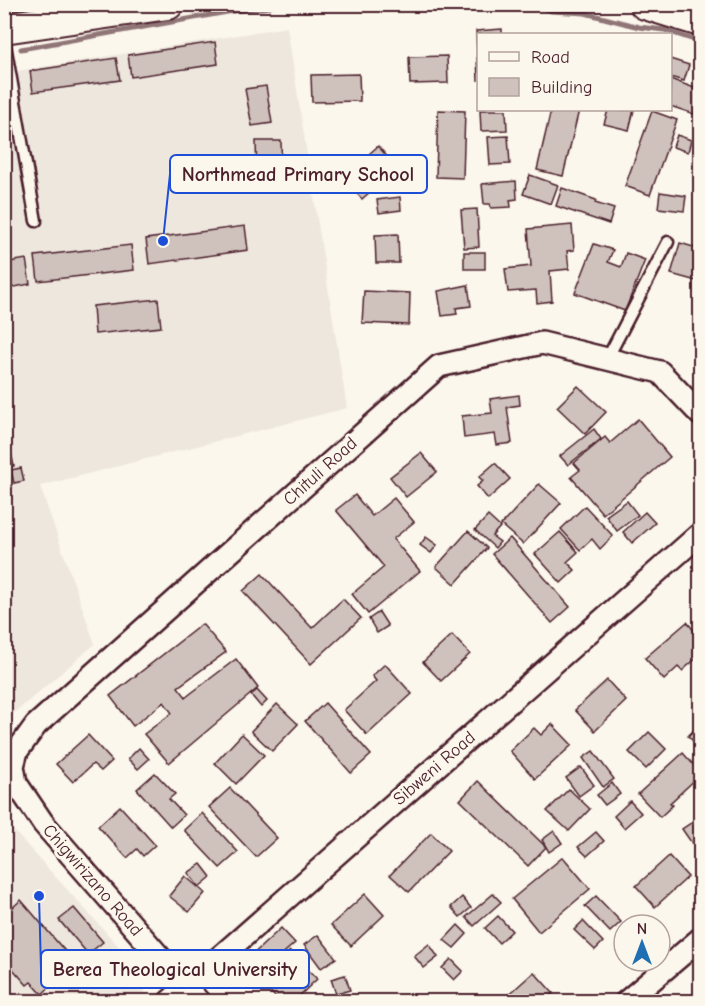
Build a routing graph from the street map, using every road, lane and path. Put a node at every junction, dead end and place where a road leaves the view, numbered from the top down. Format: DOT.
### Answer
graph roads {
  1 [pos="168,4"];
  2 [pos="645,4"];
  3 [pos="80,11"];
  4 [pos="700,21"];
  5 [pos="4,28"];
  6 [pos="4,39"];
  7 [pos="36,221"];
  8 [pos="668,242"];
  9 [pos="607,359"];
  10 [pos="700,414"];
  11 [pos="700,534"];
  12 [pos="16,783"];
  13 [pos="700,939"];
  14 [pos="192,994"];
  15 [pos="169,1002"];
  16 [pos="626,1002"];
  1 -- 3 [label="main road"];
  2 -- 4 [label="main road"];
  3 -- 5 [label="main road"];
  6 -- 7 [label="lane"];
  8 -- 9 [label="lane"];
  9 -- 10 [label="street, Chituli Road"];
  9 -- 12 [label="street, Chituli Road"];
  11 -- 14 [label="street, Sibweni Road"];
  12 -- 14 [label="street, Chigwirizano Road"];
  13 -- 16 [label="street"];
  14 -- 15 [label="street, Sibweni Road"];
}
